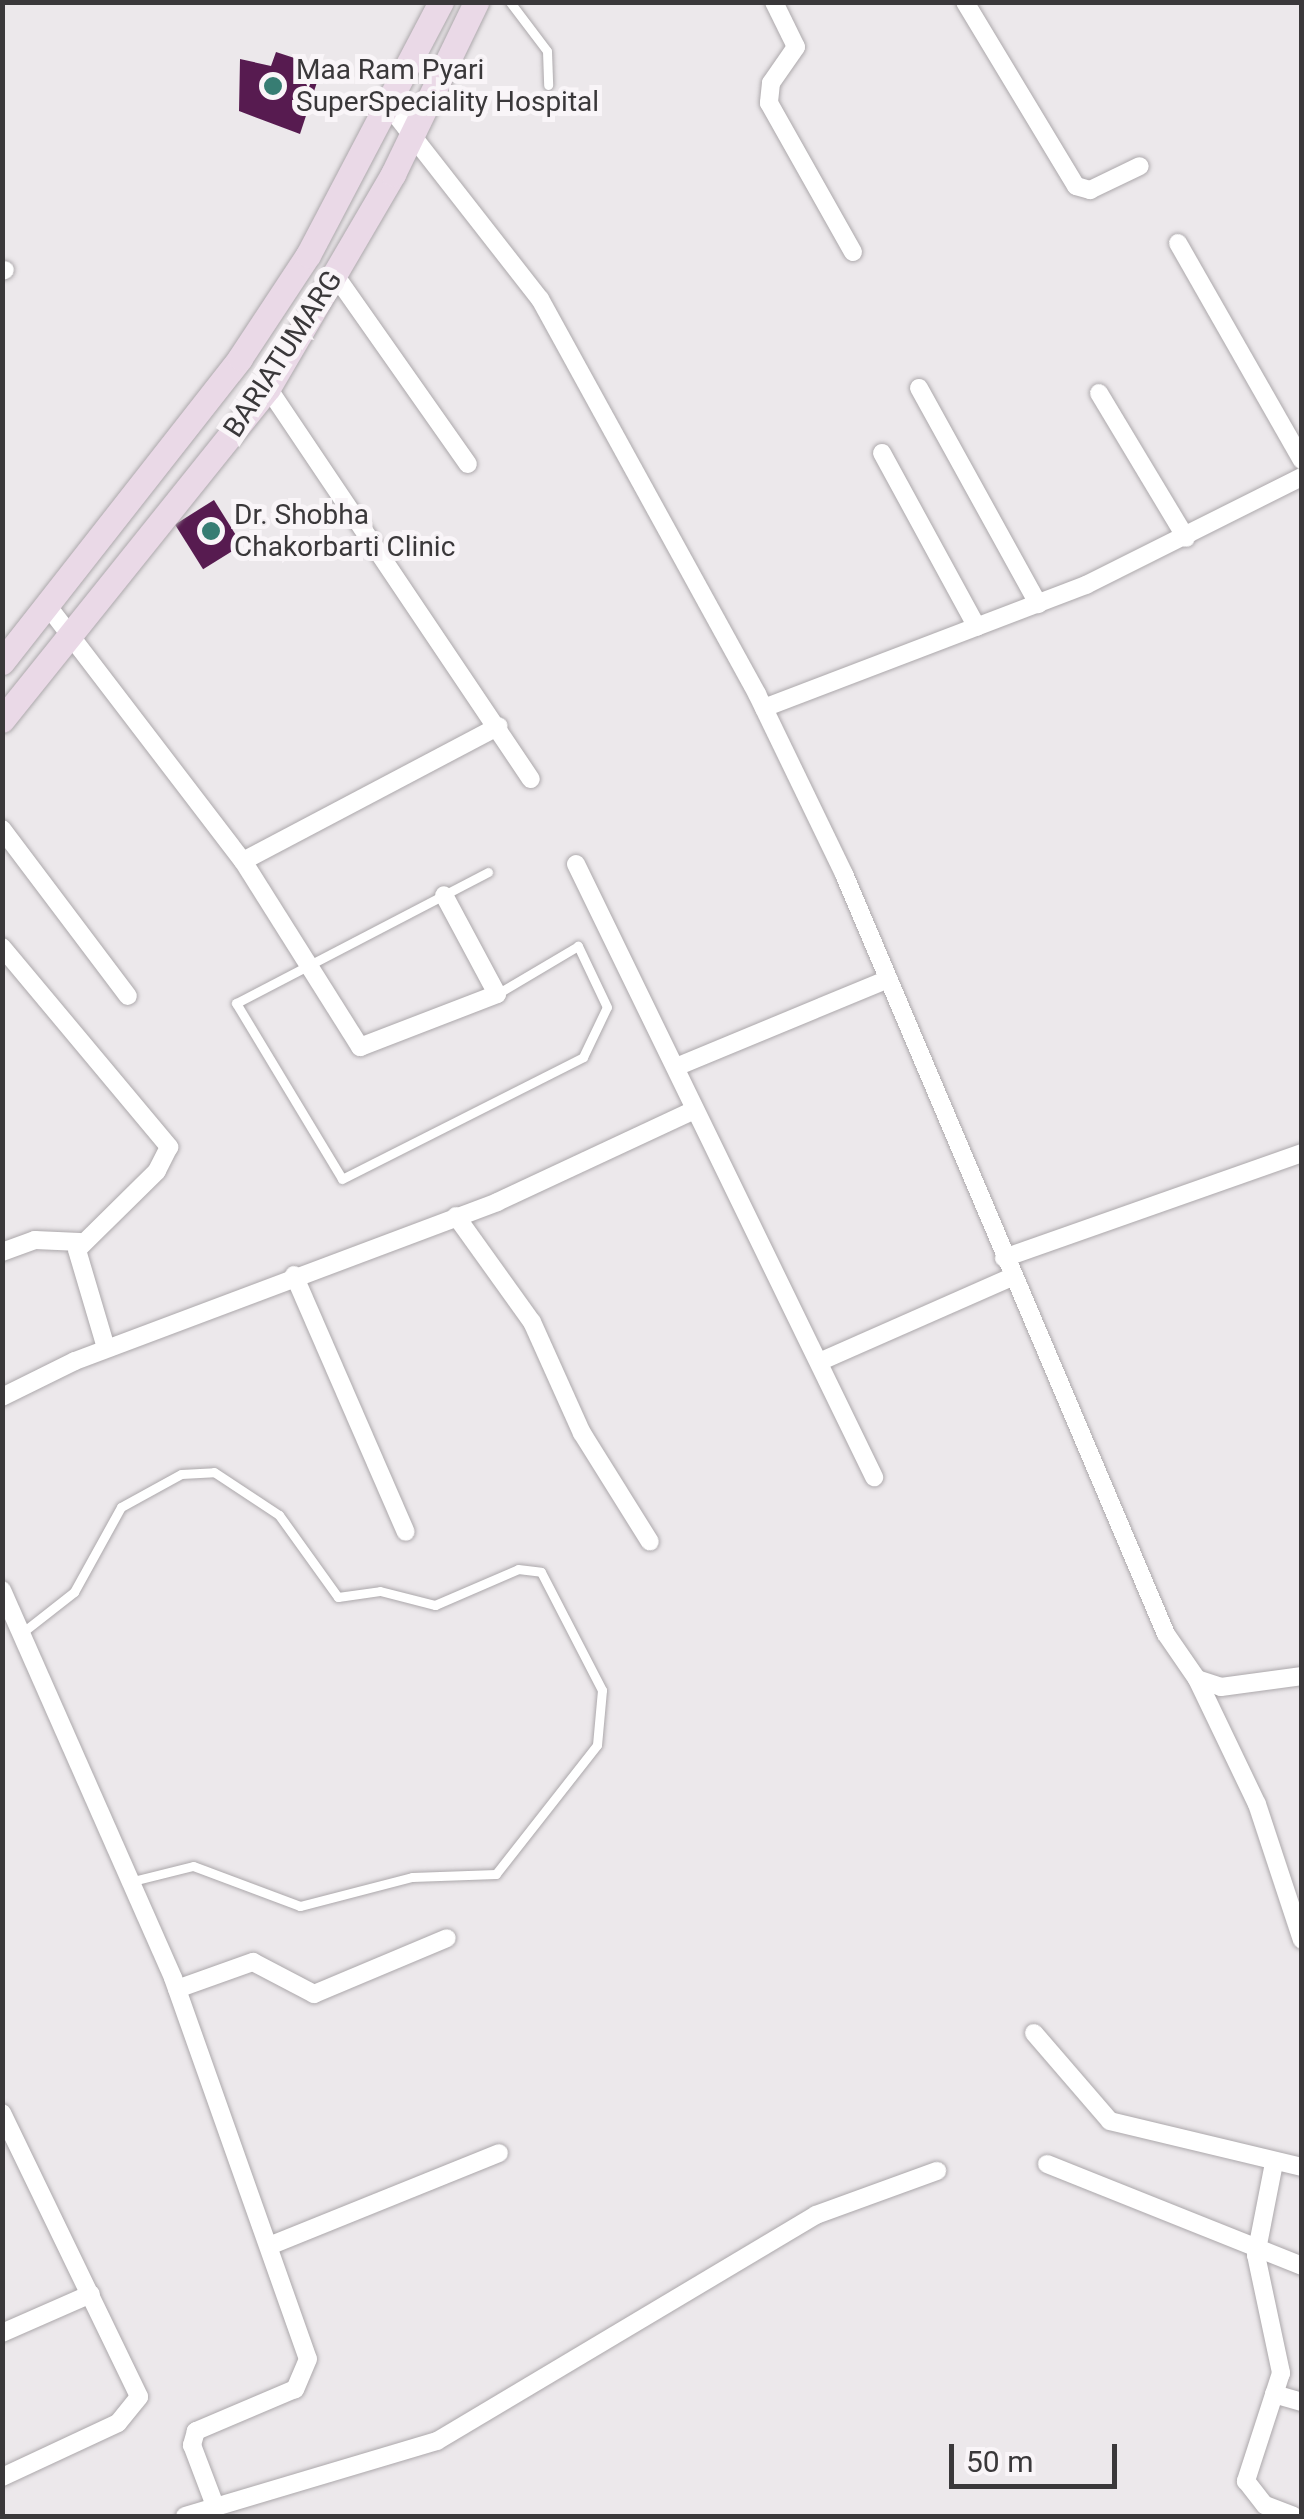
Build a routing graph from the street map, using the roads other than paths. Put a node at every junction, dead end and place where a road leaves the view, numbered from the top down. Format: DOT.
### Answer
graph roads {
  1 [pos="441,2"];
  2 [pos="476,2"];
  3 [pos="510,2"];
  4 [pos="774,2"];
  5 [pos="966,2"];
  6 [pos="548,85"];
  7 [pos="389,106"];
  8 [pos="414,134"];
  9 [pos="1140,166"];
  10 [pos="1178,243"];
  11 [pos="852,252"];
  12 [pos="335,276"];
  13 [pos="268,388"];
  14 [pos="919,388"];
  15 [pos="1099,393"];
  16 [pos="882,452"];
  17 [pos="1302,460"];
  18 [pos="468,464"];
  19 [pos="1302,478"];
  20 [pos="1186,538"];
  21 [pos="1038,604"];
  22 [pos="47,605"];
  23 [pos="977,627"];
  24 [pos="73,628"];
  25 [pos="2,662"];
  26 [pos="764,708"];
  27 [pos="2,720"];
  28 [pos="500,726"];
  29 [pos="531,779"];
  30 [pos="2,829"];
  31 [pos="243,860"];
  32 [pos="576,864"];
  33 [pos="488,872"];
  34 [pos="444,894"];
  35 [pos="2,947"];
  36 [pos="306,966"];
  37 [pos="888,979"];
  38 [pos="497,994"];
  39 [pos="128,996"];
  40 [pos="676,1067"];
  41 [pos="694,1110"];
  42 [pos="1302,1153"];
  43 [pos="456,1216"];
  44 [pos="80,1242"];
  45 [pos="2,1252"];
  46 [pos="1004,1258"];
  47 [pos="294,1275"];
  48 [pos="1012,1277"];
  49 [pos="106,1348"];
  50 [pos="820,1362"];
  51 [pos="2,1397"];
  52 [pos="874,1477"];
  53 [pos="406,1532"];
  54 [pos="650,1542"];
  55 [pos="2,1590"];
  56 [pos="24,1632"];
  57 [pos="1302,1676"];
  58 [pos="1197,1678"];
  59 [pos="133,1881"];
  60 [pos="447,1938"];
  61 [pos="1302,1940"];
  62 [pos="177,1989"];
  63 [pos="1034,2033"];
  64 [pos="2,2112"];
  65 [pos="500,2153"];
  66 [pos="1274,2163"];
  67 [pos="1047,2164"];
  68 [pos="1302,2167"];
  69 [pos="937,2171"];
  70 [pos="269,2246"];
  71 [pos="1256,2255"];
  72 [pos="1302,2266"];
  73 [pos="91,2294"];
  74 [pos="2,2333"];
  75 [pos="1274,2394"];
  76 [pos="1302,2402"];
  77 [pos="2,2478"];
  78 [pos="214,2504"];
  79 [pos="184,2516"];
  80 [pos="1293,2516"];
  1 -- 7 [label="main road, BARIATUMARG"];
  2 -- 8 [label="main road, BARIATUMARG"];
  3 -- 6 [label="lane"];
  4 -- 11 [label="street"];
  5 -- 9 [label="street"];
  7 -- 8 [label="street"];
  7 -- 22 [label="main road, BARIATUMARG"];
  8 -- 12 [label="main road, BARIATUMARG"];
  8 -- 26 [label="street"];
  10 -- 17 [label="street"];
  12 -- 13 [label="main road, BARIATUMARG"];
  12 -- 18 [label="street"];
  13 -- 24 [label="main road, BARIATUMARG"];
  13 -- 28 [label="street"];
  14 -- 21 [label="street"];
  15 -- 20 [label="street"];
  16 -- 23 [label="street"];
  19 -- 20 [label="street"];
  20 -- 21 [label="street"];
  21 -- 23 [label="street"];
  22 -- 24 [label="street"];
  22 -- 25 [label="main road, BARIATUMARG"];
  23 -- 26 [label="street"];
  24 -- 27 [label="main road, BARIATUMARG"];
  24 -- 31 [label="street"];
  26 -- 37 [label="street"];
  28 -- 29 [label="street"];
  28 -- 31 [label="street"];
  30 -- 39 [label="street"];
  31 -- 36 [label="street"];
  32 -- 40 [label="street"];
  33 -- 34 [label="lane"];
  34 -- 36 [label="lane"];
  34 -- 38 [label="street"];
  35 -- 44 [label="street"];
  36 -- 38 [label="street"];
  36 -- 38 [label="lane"];
  37 -- 40 [label="street"];
  37 -- 46 [label="street"];
  40 -- 41 [label="street"];
  41 -- 43 [label="street"];
  41 -- 50 [label="street"];
  42 -- 46 [label="street"];
  43 -- 47 [label="street"];
  43 -- 54 [label="street"];
  44 -- 45 [label="street"];
  44 -- 49 [label="street"];
  46 -- 48 [label="street"];
  47 -- 49 [label="street"];
  47 -- 53 [label="street"];
  48 -- 50 [label="street"];
  48 -- 58 [label="street"];
  49 -- 51 [label="street"];
  50 -- 52 [label="street"];
  55 -- 56 [label="street"];
  56 -- 59 [label="street"];
  56 -- 59 [label="lane"];
  57 -- 58 [label="street"];
  58 -- 61 [label="street"];
  59 -- 62 [label="street"];
  60 -- 62 [label="street"];
  62 -- 70 [label="street"];
  63 -- 66 [label="street"];
  64 -- 73 [label="street"];
  65 -- 70 [label="street"];
  66 -- 68 [label="street"];
  66 -- 71 [label="street"];
  67 -- 71 [label="street"];
  69 -- 78 [label="street"];
  70 -- 78 [label="street"];
  71 -- 72 [label="street"];
  71 -- 75 [label="street"];
  73 -- 74 [label="street"];
  73 -- 77 [label="street"];
  75 -- 76 [label="street"];
  75 -- 80 [label="street"];
  78 -- 79 [label="street"];
}
